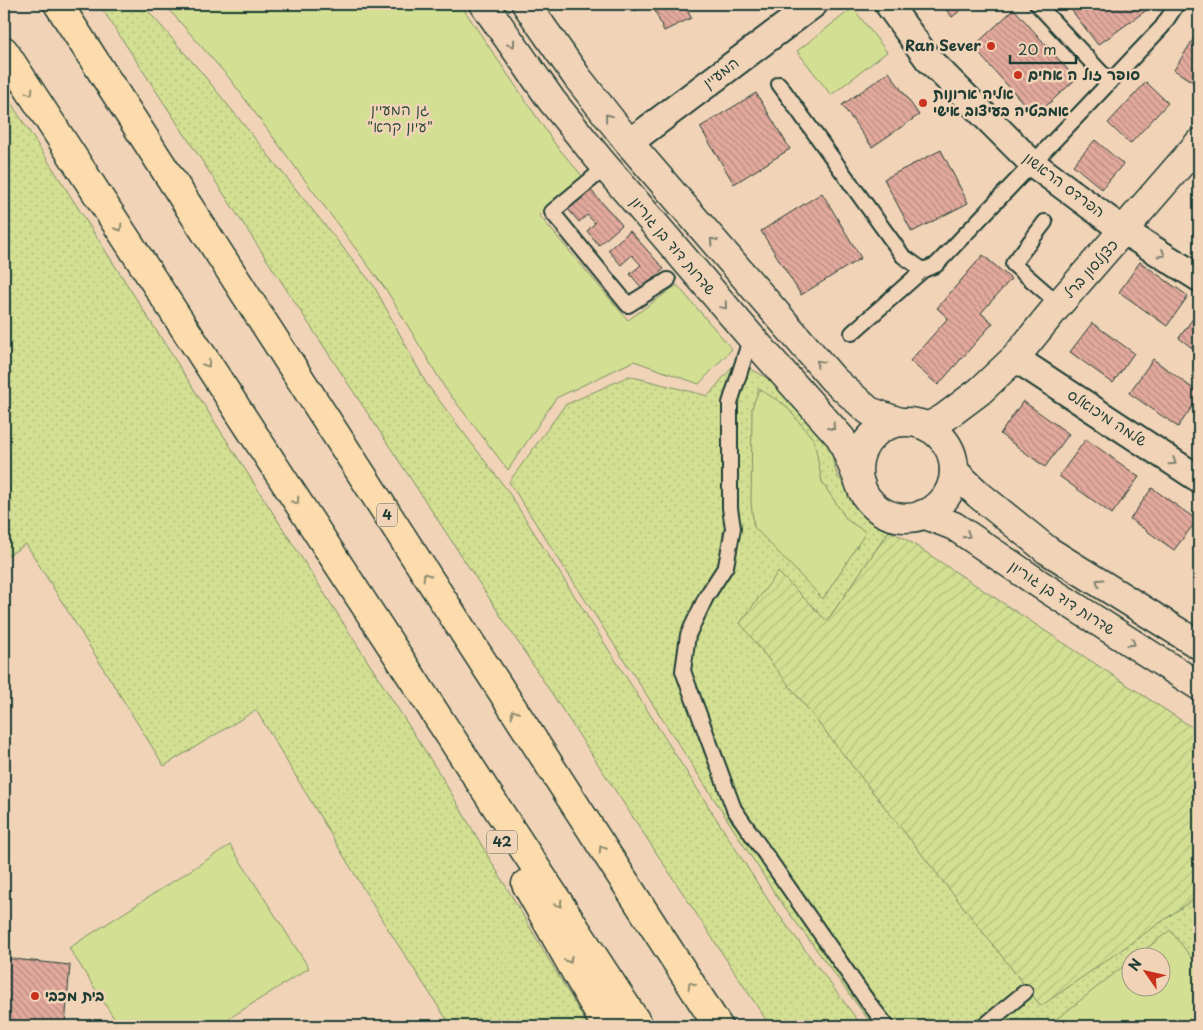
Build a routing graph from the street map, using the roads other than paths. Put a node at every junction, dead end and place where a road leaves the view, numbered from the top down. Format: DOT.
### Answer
graph roads {
  1 [pos="58,4"];
  2 [pos="484,4"];
  3 [pos="526,4"];
  4 [pos="814,4"];
  5 [pos="888,4"];
  6 [pos="1037,4"];
  7 [pos="1177,4"];
  8 [pos="4,51"];
  9 [pos="1110,82"];
  10 [pos="779,84"];
  11 [pos="629,143"];
  12 [pos="1199,143"];
  13 [pos="1032,163"];
  14 [pos="606,166"];
  15 [pos="1045,222"];
  16 [pos="1124,231"];
  17 [pos="923,270"];
  18 [pos="1199,278"];
  19 [pos="668,280"];
  20 [pos="1059,304"];
  21 [pos="852,333"];
  22 [pos="751,337"];
  23 [pos="1015,358"];
  24 [pos="980,391"];
  25 [pos="900,422"];
  26 [pos="928,427"];
  27 [pos="953,462"];
  28 [pos="1199,479"];
  29 [pos="861,486"];
  30 [pos="923,514"];
  31 [pos="1199,645"];
  32 [pos="398,658"];
  33 [pos="1199,686"];
  34 [pos="1025,992"];
  35 [pos="606,1026"];
  36 [pos="639,1026"];
  37 [pos="718,1026"];
  38 [pos="887,1026"];
  39 [pos="984,1026"];
  37 -- 1 [label="highway, 4, one-way"];
  2 -- 14 [label="street, שדרות דוד בן גוריון, one-way"];
  11 -- 3 [label="street, one-way"];
  4 -- 11 [label="street, המעיין"];
  5 -- 13 [label="street, הפרדס הראשון"];
  6 -- 9 [label="lane"];
  7 -- 9 [label="lane"];
  8 -- 32 [label="highway, one-way"];
  9 -- 13 [label="lane"];
  10 -- 17 [label="lane"];
  25 -- 11 [label="street, one-way"];
  12 -- 16 [label="street, כצנלסון ברל"];
  13 -- 16 [label="street, הפרדס הראשון"];
  13 -- 17 [label="lane"];
  14 -- 19 [label="lane"];
  14 -- 22 [label="street, שדרות דוד בן גוריון, one-way"];
  15 -- 20 [label="lane"];
  16 -- 18 [label="street, הפרדס הראשון, one-way"];
  16 -- 20 [label="street, כצנלסון ברל"];
  17 -- 21 [label="lane"];
  20 -- 23 [label="street, כצנלסון ברל"];
  22 -- 29 [label="street, שדרות דוד בן גוריון, one-way"];
  22 -- 38 [label="lane"];
  23 -- 24 [label="street, כצנלסון ברל"];
  23 -- 28 [label="street, שלמה מיכואלס, one-way"];
  24 -- 26 [label="street, כצנלסון ברל"];
  24 -- 27 [label="street, כצנלסון ברל"];
  25 -- 26 [label="street"];
  25 -- 29 [label="street"];
  26 -- 27 [label="street"];
  27 -- 30 [label="street"];
  31 -- 27 [label="street, one-way"];
  29 -- 30 [label="street"];
  30 -- 33 [label="street, שדרות דוד בן גוריון, one-way"];
  32 -- 35 [label="highway, 42, one-way"];
  32 -- 36 [label="highway, one-way"];
  34 -- 39 [label="lane"];
}
